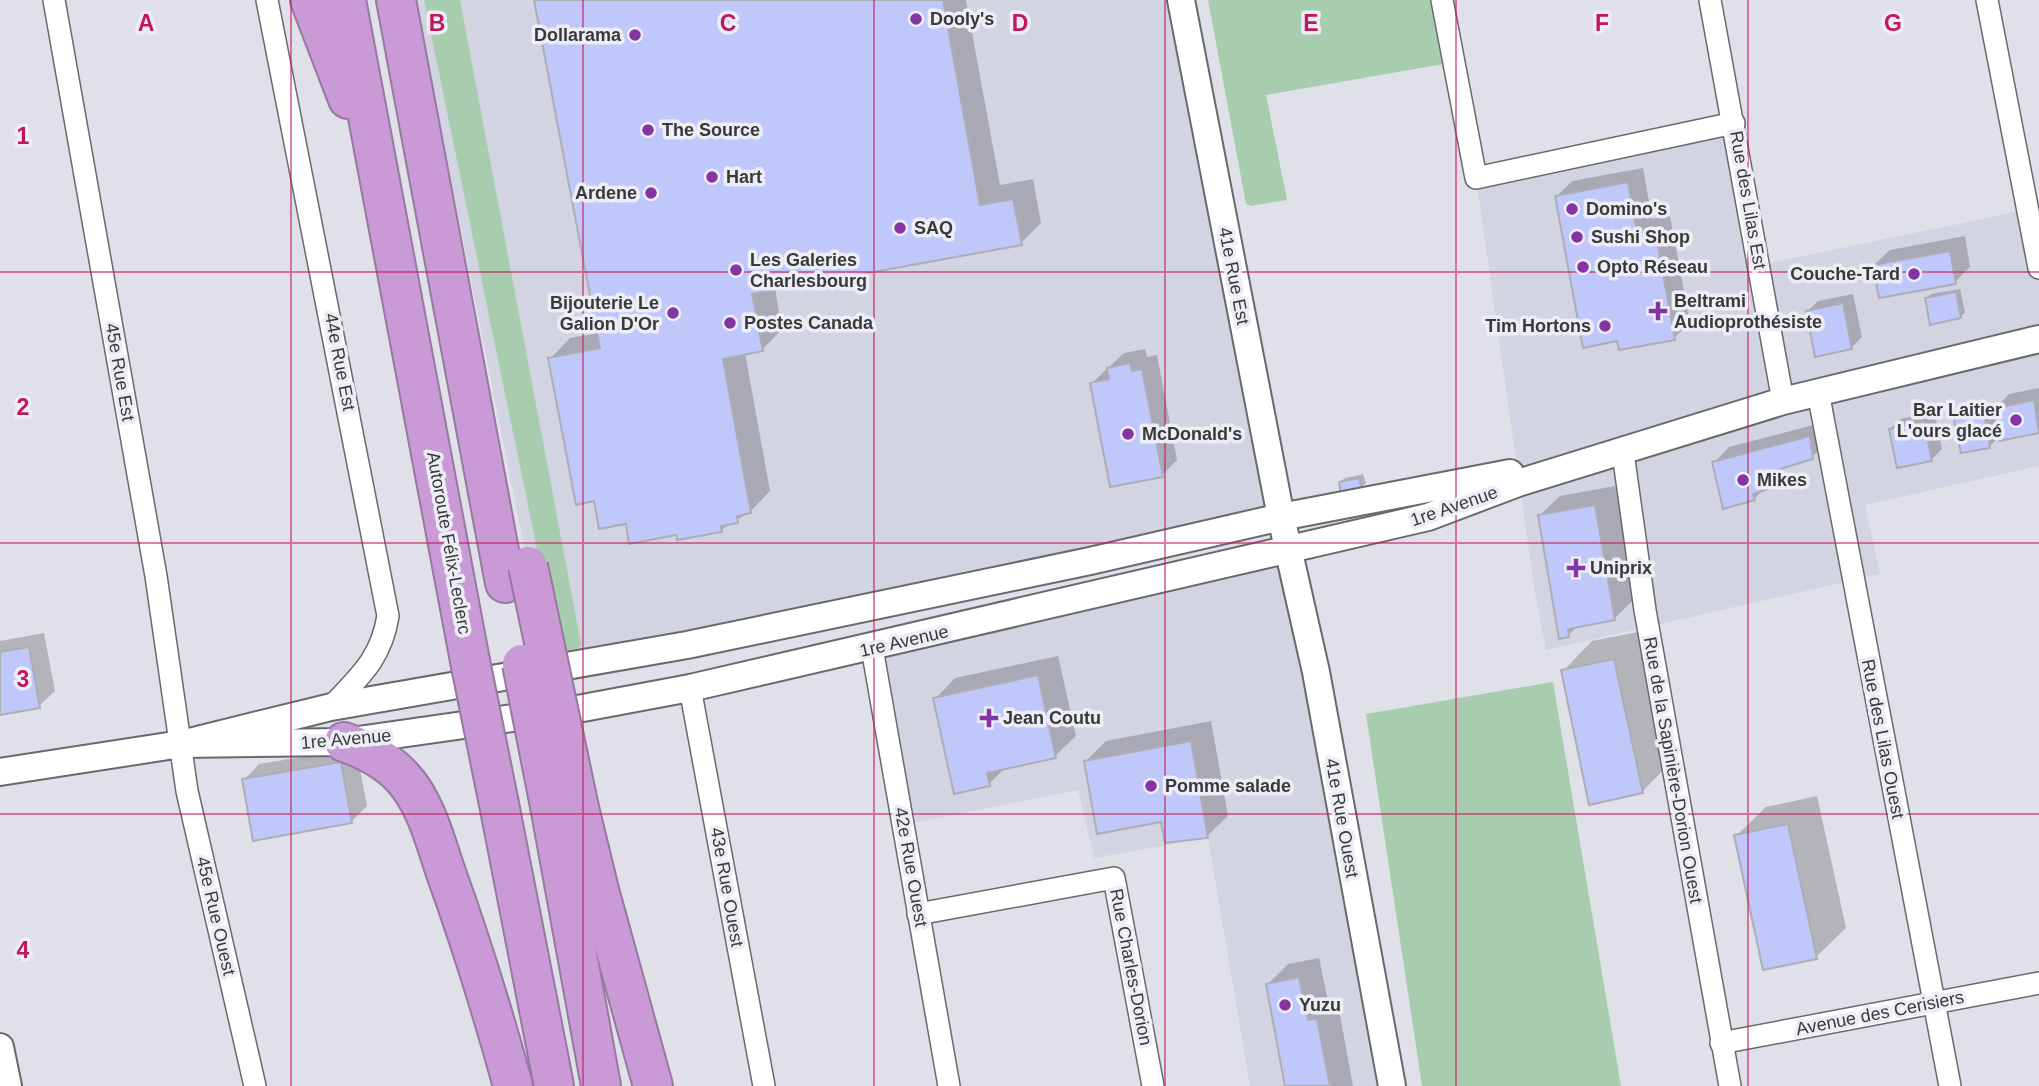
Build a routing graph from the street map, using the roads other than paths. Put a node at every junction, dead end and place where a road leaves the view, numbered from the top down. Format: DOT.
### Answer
graph roads {
  1 [pos="54,0"];
  2 [pos="267,0"];
  3 [pos="310,0"];
  4 [pos="346,0"];
  5 [pos="396,0"];
  6 [pos="407,0"];
  7 [pos="1181,0"];
  8 [pos="1442,0"];
  9 [pos="1710,0"];
  10 [pos="1987,0"];
  11 [pos="1734,123"];
  12 [pos="379,174"];
  13 [pos="2039,268"];
  14 [pos="2039,339"];
  15 [pos="1818,392"];
  16 [pos="1783,401"];
  17 [pos="1618,455"];
  18 [pos="1281,517"];
  19 [pos="1290,551"];
  20 [pos="516,574"];
  21 [pos="872,648"];
  22 [pos="690,688"];
  23 [pos="331,708"];
  24 [pos="344,742"];
  25 [pos="181,744"];
  26 [pos="0,772"];
  27 [pos="564,807"];
  28 [pos="918,914"];
  29 [pos="2039,983"];
  30 [pos="1932,1003"];
  31 [pos="1721,1043"];
  32 [pos="0,1047"];
  33 [pos="8,1086"];
  34 [pos="255,1086"];
  35 [pos="513,1086"];
  36 [pos="554,1086"];
  37 [pos="601,1086"];
  38 [pos="653,1086"];
  39 [pos="764,1086"];
  40 [pos="949,1086"];
  41 [pos="1153,1086"];
  42 [pos="1392,1086"];
  43 [pos="1730,1086"];
  44 [pos="1950,1086"];
  1 -- 25 [label="street, 45e Rue Est"];
  2 -- 23 [label="street, 44e Rue Est"];
  3 -- 12 [label="highway"];
  4 -- 12 [label="highway, Autoroute Félix-Leclerc"];
  5 -- 20 [label="highway"];
  6 -- 20 [label="highway"];
  7 -- 18 [label="street, 41e Rue Est"];
  8 -- 11 [label="street"];
  9 -- 11 [label="street, Rue des Lilas Est"];
  10 -- 13 [label="street"];
  11 -- 16 [label="street, Rue des Lilas Est"];
  12 -- 36 [label="highway, Autoroute Félix-Leclerc, bridge"];
  14 -- 15 [label="street, 1re Avenue"];
  15 -- 16 [label="street, 1re Avenue"];
  15 -- 30 [label="street, Rue des Lilas Ouest"];
  16 -- 17 [label="street, 1re Avenue"];
  17 -- 18 [label="street, 1re Avenue"];
  17 -- 19 [label="street, 1re Avenue"];
  17 -- 31 [label="street, Rue de la Sapinière-Dorion Ouest"];
  18 -- 19 [label="street, 41e Rue Est"];
  18 -- 23 [label="street, 1re Avenue"];
  19 -- 21 [label="street, 1re Avenue"];
  19 -- 42 [label="street, 41e Rue Ouest"];
  20 -- 27 [label="highway, bridge"];
  21 -- 22 [label="street, 1re Avenue"];
  21 -- 28 [label="street, 42e Rue Ouest"];
  22 -- 24 [label="street, 1re Avenue"];
  22 -- 39 [label="street, 43e Rue Ouest"];
  23 -- 25 [label="street, 1re Avenue"];
  24 -- 25 [label="street, 1re Avenue"];
  24 -- 35 [label="highway"];
  25 -- 26 [label="street, 1re Avenue"];
  25 -- 34 [label="street, 45e Rue Ouest"];
  27 -- 37 [label="highway"];
  27 -- 38 [label="highway"];
  28 -- 40 [label="street, 42e Rue Ouest"];
  28 -- 41 [label="street, Rue Charles-Dorion"];
  29 -- 30 [label="street, Avenue des Cerisiers"];
  30 -- 31 [label="street, Avenue des Cerisiers"];
  30 -- 44 [label="street, Rue des Lilas Ouest"];
  31 -- 43 [label="street, Rue de la Sapinière-Dorion Ouest"];
  32 -- 33 [label="street"];
}
